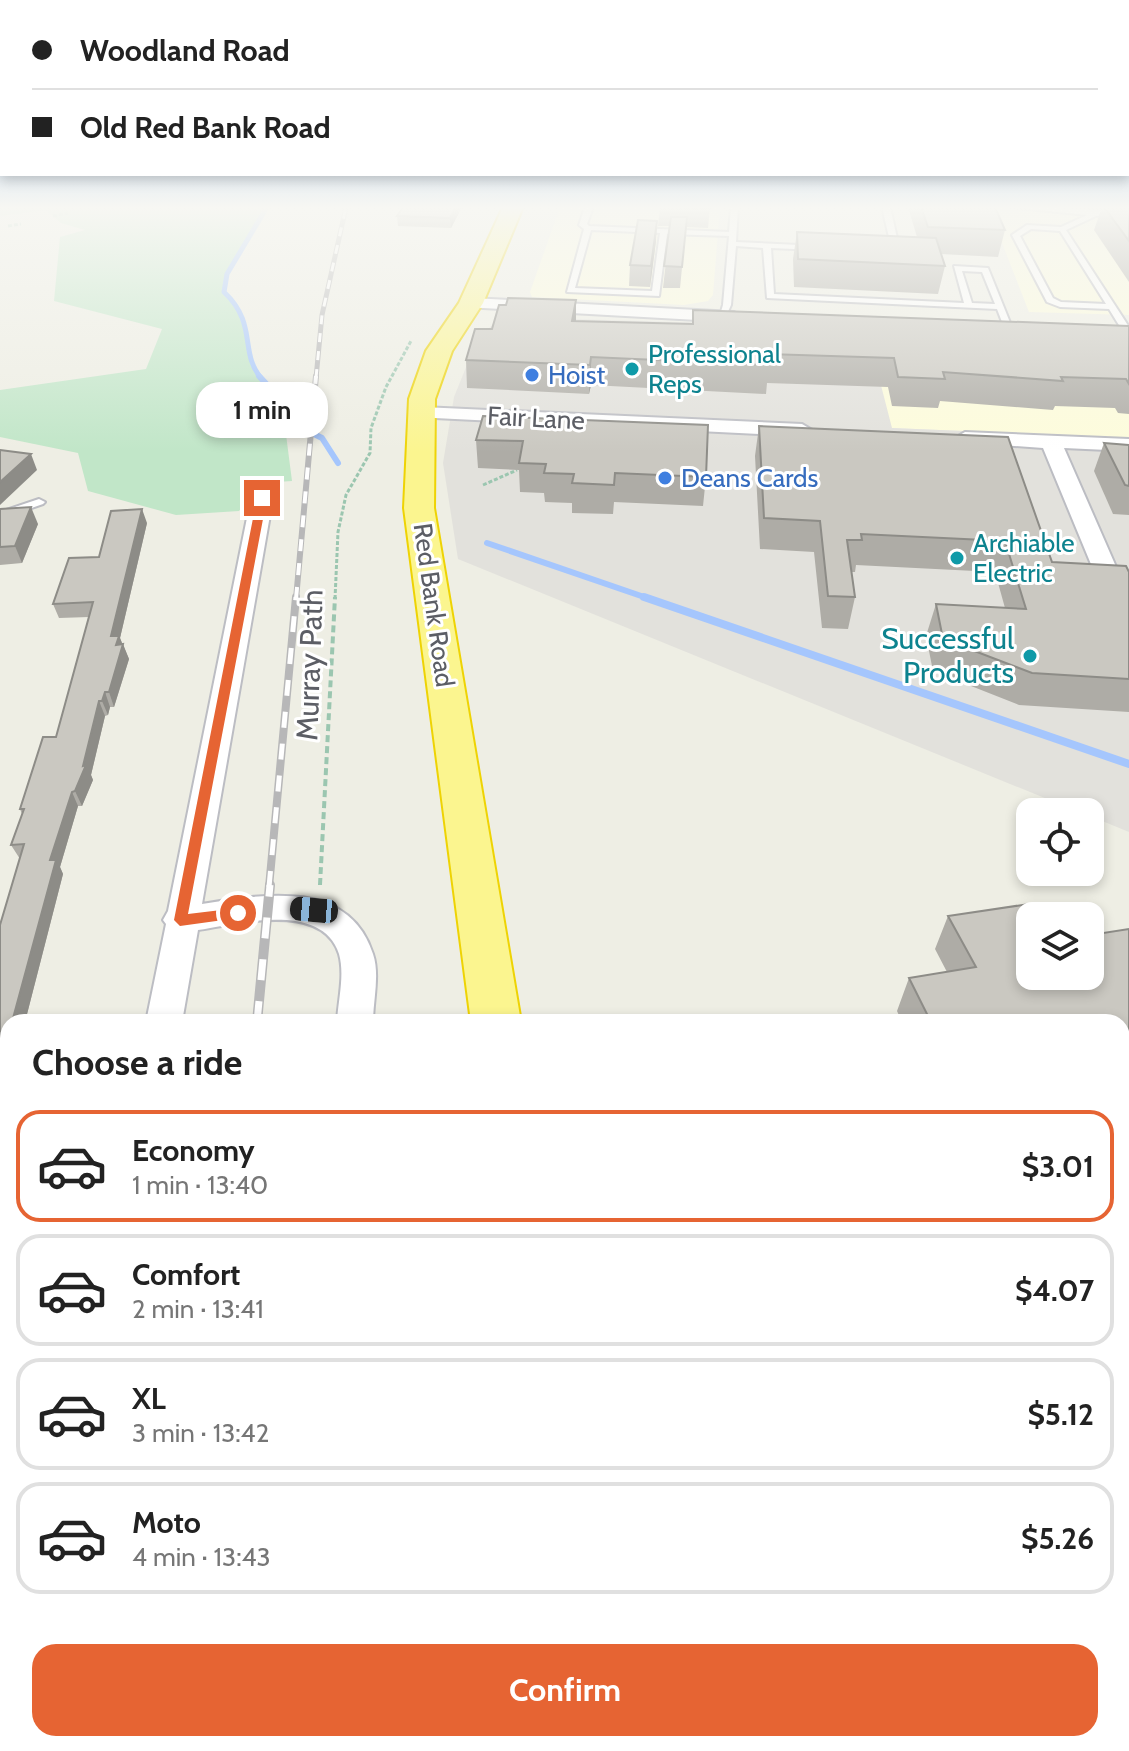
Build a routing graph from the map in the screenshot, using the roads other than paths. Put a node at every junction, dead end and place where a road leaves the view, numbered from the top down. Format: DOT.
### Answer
graph roads {
  1 [pos="477,289"];
  2 [pos="570,289"];
  3 [pos="657,289"];
  4 [pos="728,289"];
  5 [pos="770,289"];
  6 [pos="964,289"];
  7 [pos="993,289"];
  8 [pos="1044,289"];
  9 [pos="1100,289"];
  10 [pos="471,303"];
  11 [pos="969,306"];
  12 [pos="1000,307"];
  13 [pos="1111,307"];
  14 [pos="722,316"];
  15 [pos="754,318"];
  16 [pos="1006,325"];
  17 [pos="1121,328"];
  18 [pos="422,413"];
  19 [pos="827,431"];
  20 [pos="947,437"];
  21 [pos="1051,442"];
  22 [pos="1129,445"];
  23 [pos="262,498"];
  24 [pos="39,502"];
  25 [pos="0,516"];
  26 [pos="1105,569"];
  27 [pos="180,920"];
  28 [pos="165,1014"];
  29 [pos="355,1014"];
  30 [pos="495,1014"];
  1 -- 10 [label="highway, Red Bank Road"];
  2 -- 3 [label="lane"];
  4 -- 14 [label="lane"];
  5 -- 11 [label="lane"];
  6 -- 11 [label="lane"];
  7 -- 12 [label="lane"];
  8 -- 13 [label="lane"];
  9 -- 13 [label="lane"];
  10 -- 14 [label="street"];
  10 -- 18 [label="highway, Red Bank Road"];
  11 -- 12 [label="lane"];
  12 -- 16 [label="lane"];
  13 -- 17 [label="lane"];
  14 -- 15 [label="street"];
  18 -- 19 [label="street, Fair Lane"];
  18 -- 30 [label="highway, Red Bank Road"];
  20 -- 21 [label="street"];
  21 -- 22 [label="street"];
  21 -- 26 [label="street"];
  23 -- 27 [label="street"];
  24 -- 25 [label="lane"];
  27 -- 28 [label="street"];
  27 -- 29 [label="street"];
}
